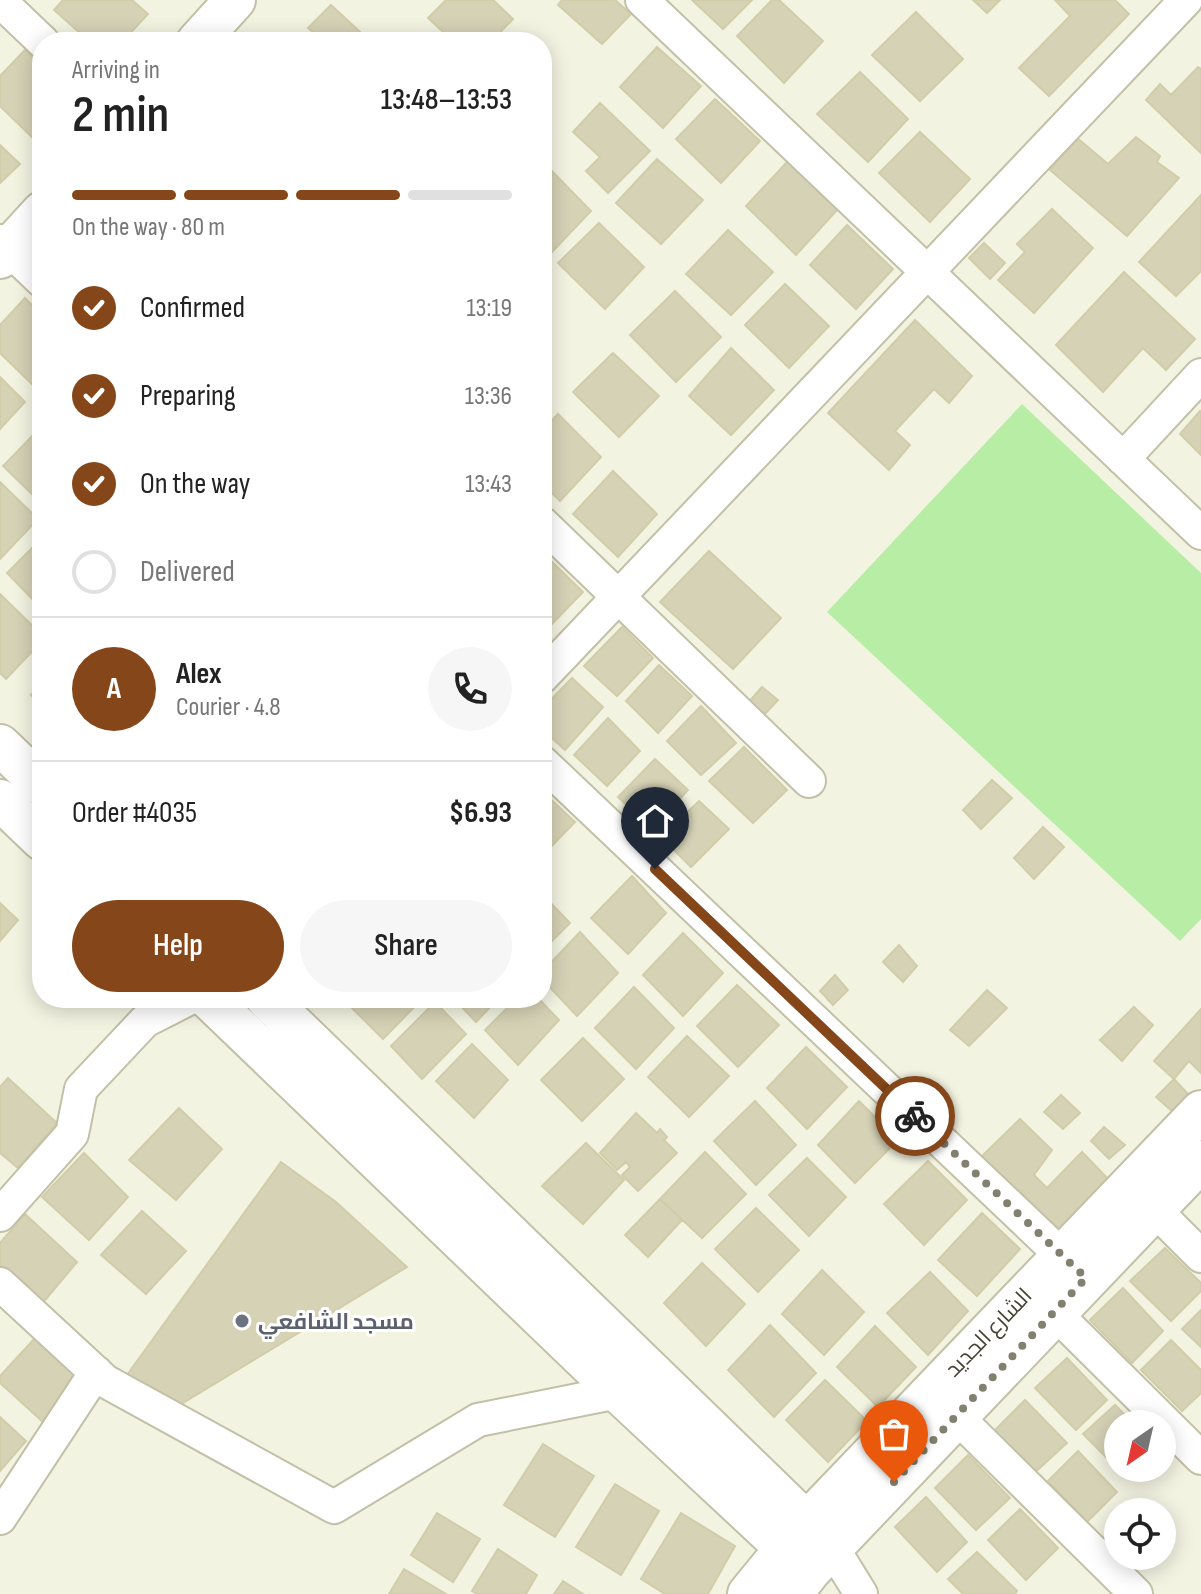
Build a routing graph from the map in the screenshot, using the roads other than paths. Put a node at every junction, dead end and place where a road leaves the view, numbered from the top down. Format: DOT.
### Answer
graph roads {
  1 [pos="235,0"];
  2 [pos="642,0"];
  3 [pos="1186,0"];
  4 [pos="0,1"];
  5 [pos="33,32"];
  6 [pos="206,32"];
  7 [pos="32,221"];
  8 [pos="3,249"];
  9 [pos="927,272"];
  10 [pos="32,273"];
  11 [pos="1201,375"];
  12 [pos="1123,459"];
  13 [pos="552,533"];
  14 [pos="1201,533"];
  15 [pos="618,597"];
  16 [pos="552,666"];
  17 [pos="0,745"];
  18 [pos="552,771"];
  19 [pos="32,775"];
  20 [pos="809,781"];
  21 [pos="0,800"];
  22 [pos="32,830"];
  23 [pos="170,1008"];
  24 [pos="218,1008"];
  25 [pos="276,1008"];
  26 [pos="1201,1111"];
  27 [pos="1201,1161"];
  28 [pos="1154,1209"];
  29 [pos="0,1215"];
  30 [pos="1201,1256"];
  31 [pos="1074,1267"];
  32 [pos="0,1284"];
  33 [pos="1054,1312"];
  34 [pos="96,1372"];
  35 [pos="618,1392"];
  36 [pos="956,1416"];
  37 [pos="1201,1458"];
  38 [pos="0,1518"];
  39 [pos="805,1556"];
  40 [pos="748,1594"];
  41 [pos="851,1594"];
  42 [pos="861,1594"];
  43 [pos="1136,1594"];
  1 -- 6 [label="street"];
  2 -- 9 [label="street"];
  3 -- 9 [label="street"];
  4 -- 5 [label="street"];
  7 -- 8 [label="street"];
  8 -- 10 [label="street"];
  9 -- 12 [label="street"];
  9 -- 15 [label="street"];
  11 -- 12 [label="street"];
  12 -- 14 [label="street"];
  13 -- 15 [label="street"];
  15 -- 16 [label="street"];
  15 -- 20 [label="street"];
  17 -- 19 [label="street"];
  18 -- 31 [label="street"];
  21 -- 22 [label="street"];
  23 -- 29 [label="street"];
  24 -- 35 [label="street"];
  25 -- 39 [label="street"];
  26 -- 31 [label="street, الشارع الجديد"];
  27 -- 28 [label="street, الشارع الجديد"];
  28 -- 30 [label="street"];
  28 -- 31 [label="street, الشارع الجديد"];
  31 -- 33 [label="street, الشارع الجديد"];
  31 -- 39 [label="street, الشارع الجديد"];
  32 -- 34 [label="street"];
  33 -- 36 [label="street, الشارع الجديد"];
  33 -- 37 [label="street"];
  34 -- 35 [label="street"];
  34 -- 38 [label="street"];
  35 -- 39 [label="street"];
  36 -- 39 [label="street, الشارع الجديد"];
  36 -- 43 [label="street"];
  39 -- 40 [label="street, الشارع الجديد"];
  39 -- 41 [label="street"];
  39 -- 42 [label="street"];
}
